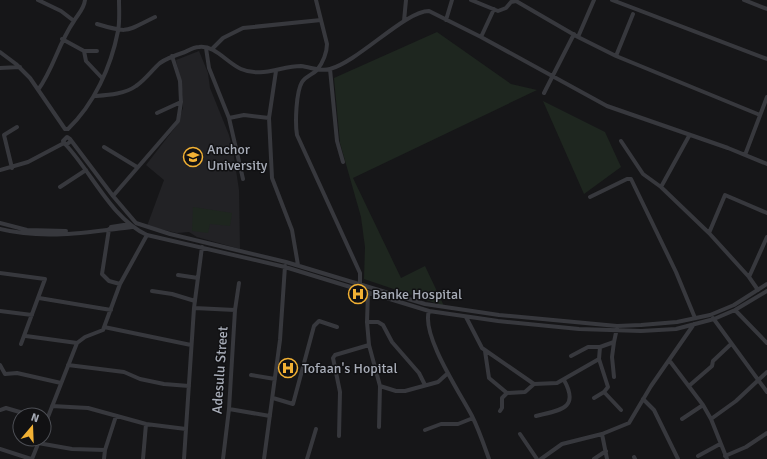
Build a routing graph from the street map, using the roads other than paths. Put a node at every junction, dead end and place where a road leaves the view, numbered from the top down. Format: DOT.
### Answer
graph roads {
  1 [pos="38,0"];
  2 [pos="85,0"];
  3 [pos="119,0"];
  4 [pos="316,0"];
  5 [pos="406,0"];
  6 [pos="452,0"];
  7 [pos="471,0"];
  8 [pos="594,0"];
  9 [pos="612,0"];
  10 [pos="744,0"];
  11 [pos="46,1"];
  12 [pos="494,9"];
  13 [pos="767,9"];
  14 [pos="633,14"];
  15 [pos="155,17"];
  16 [pos="321,20"];
  17 [pos="446,20"];
  18 [pos="74,21"];
  19 [pos="404,21"];
  20 [pos="97,24"];
  21 [pos="118,30"];
  22 [pos="574,34"];
  23 [pos="481,37"];
  24 [pos="578,37"];
  25 [pos="62,39"];
  26 [pos="206,48"];
  27 [pos="212,49"];
  28 [pos="97,51"];
  29 [pos="84,52"];
  30 [pos="1,54"];
  31 [pos="172,56"];
  32 [pos="616,56"];
  33 [pos="767,60"];
  34 [pos="20,67"];
  35 [pos="0,68"];
  36 [pos="330,69"];
  37 [pos="317,70"];
  38 [pos="276,71"];
  39 [pos="552,77"];
  40 [pos="102,78"];
  41 [pos="38,90"];
  42 [pos="544,93"];
  43 [pos="95,96"];
  44 [pos="767,97"];
  45 [pos="181,102"];
  46 [pos="157,113"];
  47 [pos="760,115"];
  48 [pos="229,118"];
  49 [pos="269,118"];
  50 [pos="17,127"];
  51 [pos="66,130"];
  52 [pos="689,136"];
  53 [pos="67,137"];
  54 [pos="71,141"];
  55 [pos="621,141"];
  56 [pos="65,144"];
  57 [pos="104,147"];
  58 [pos="745,155"];
  59 [pos="343,162"];
  60 [pos="767,164"];
  61 [pos="138,167"];
  62 [pos="12,168"];
  63 [pos="0,170"];
  64 [pos="86,170"];
  65 [pos="243,180"];
  66 [pos="60,187"];
  67 [pos="661,187"];
  68 [pos="113,196"];
  69 [pos="590,197"];
  70 [pos="767,213"];
  71 [pos="0,224"];
  72 [pos="131,226"];
  73 [pos="0,229"];
  74 [pos="109,229"];
  75 [pos="709,234"];
  76 [pos="147,235"];
  77 [pos="767,237"];
  78 [pos="202,247"];
  79 [pos="286,262"];
  80 [pos="298,265"];
  81 [pos="285,267"];
  82 [pos="0,273"];
  83 [pos="178,275"];
  84 [pos="749,277"];
  85 [pos="198,278"];
  86 [pos="239,283"];
  87 [pos="120,284"];
  88 [pos="767,284"];
  89 [pos="360,285"];
  90 [pos="758,290"];
  91 [pos="152,291"];
  92 [pos="767,291"];
  93 [pos="368,292"];
  94 [pos="39,298"];
  95 [pos="195,301"];
  96 [pos="194,308"];
  97 [pos="111,310"];
  98 [pos="236,310"];
  99 [pos="735,310"];
  100 [pos="0,311"];
  101 [pos="429,311"];
  102 [pos="32,315"];
  103 [pos="710,315"];
  104 [pos="466,317"];
  105 [pos="695,318"];
  106 [pos="714,320"];
  107 [pos="367,322"];
  108 [pos="694,324"];
  109 [pos="337,326"];
  110 [pos="104,327"];
  111 [pos="617,328"];
  112 [pos="26,336"];
  113 [pos="766,340"];
  114 [pos="614,342"];
  115 [pos="77,343"];
  116 [pos="21,344"];
  117 [pos="731,344"];
  118 [pos="191,345"];
  119 [pos="369,345"];
  120 [pos="600,347"];
  121 [pos="485,351"];
  122 [pos="571,356"];
  123 [pos="599,359"];
  124 [pos="669,360"];
  125 [pos="0,365"];
  126 [pos="68,365"];
  127 [pos="767,372"];
  128 [pos="448,373"];
  129 [pos="251,375"];
  130 [pos="614,377"];
  131 [pos="275,379"];
  132 [pos="759,379"];
  133 [pos="564,380"];
  134 [pos="61,383"];
  135 [pos="534,384"];
  136 [pos="425,385"];
  137 [pos="690,385"];
  138 [pos="188,386"];
  139 [pos="380,386"];
  140 [pos="604,392"];
  141 [pos="767,392"];
  142 [pos="507,393"];
  143 [pos="273,398"];
  144 [pos="594,398"];
  145 [pos="643,399"];
  146 [pos="703,405"];
  147 [pos="52,406"];
  148 [pos="230,409"];
  149 [pos="0,410"];
  150 [pos="12,410"];
  151 [pos="621,410"];
  152 [pos="500,412"];
  153 [pos="116,416"];
  154 [pos="270,416"];
  155 [pos="536,416"];
  156 [pos="473,418"];
  157 [pos="682,419"];
  158 [pos="711,419"];
  159 [pos="146,424"];
  160 [pos="379,426"];
  161 [pos="186,429"];
  162 [pos="316,429"];
  163 [pos="425,430"];
  164 [pos="767,433"];
  165 [pos="520,434"];
  166 [pos="602,434"];
  167 [pos="338,436"];
  168 [pos="52,444"];
  169 [pos="720,444"];
  170 [pos="36,447"];
  171 [pos="0,449"];
  172 [pos="105,450"];
  173 [pos="606,451"];
  174 [pos="698,456"];
  175 [pos="726,457"];
  176 [pos="31,459"];
  177 [pos="104,459"];
  178 [pos="143,459"];
  179 [pos="184,459"];
  180 [pos="223,459"];
  181 [pos="264,459"];
  182 [pos="307,459"];
  183 [pos="488,459"];
  184 [pos="537,459"];
  185 [pos="541,459"];
  186 [pos="594,459"];
  187 [pos="607,459"];
  188 [pos="678,459"];
  1 -- 11 [label="street"];
  2 -- 18 [label="street"];
  3 -- 21 [label="street"];
  4 -- 16 [label="street"];
  5 -- 19 [label="street"];
  6 -- 17 [label="street"];
  7 -- 12 [label="street"];
  8 -- 24 [label="street"];
  9 -- 33 [label="street"];
  10 -- 13 [label="street"];
  11 -- 18 [label="street"];
  12 -- 22 [label="street"];
  12 -- 23 [label="street"];
  14 -- 32 [label="street"];
  15 -- 21 [label="street"];
  16 -- 27 [label="street"];
  16 -- 37 [label="street"];
  17 -- 19 [label="street"];
  17 -- 23 [label="street"];
  18 -- 25 [label="street"];
  19 -- 36 [label="street"];
  20 -- 21 [label="street"];
  21 -- 40 [label="street"];
  22 -- 24 [label="street"];
  22 -- 39 [label="street"];
  23 -- 39 [label="street"];
  24 -- 32 [label="street"];
  25 -- 29 [label="street"];
  25 -- 41 [label="street"];
  26 -- 27 [label="street"];
  26 -- 31 [label="street"];
  26 -- 48 [label="street"];
  27 -- 38 [label="street"];
  28 -- 29 [label="street"];
  29 -- 40 [label="street"];
  30 -- 34 [label="street"];
  31 -- 43 [label="street"];
  31 -- 45 [label="street"];
  32 -- 47 [label="street"];
  34 -- 35 [label="street"];
  34 -- 41 [label="street"];
  36 -- 37 [label="street"];
  36 -- 59 [label="street"];
  37 -- 38 [label="street"];
  37 -- 89 [label="street"];
  38 -- 49 [label="street"];
  39 -- 42 [label="street"];
  39 -- 52 [label="street"];
  40 -- 43 [label="street"];
  41 -- 51 [label="street"];
  43 -- 51 [label="street"];
  44 -- 47 [label="street"];
  45 -- 46 [label="street"];
  45 -- 61 [label="street"];
  47 -- 58 [label="street"];
  48 -- 49 [label="street"];
  48 -- 65 [label="street"];
  49 -- 80 [label="street"];
  50 -- 62 [label="street"];
  51 -- 53 [label="street"];
  52 -- 58 [label="street"];
  52 -- 67 [label="street"];
  53 -- 54 [label="street"];
  53 -- 56 [label="street"];
  54 -- 56 [label="street"];
  54 -- 68 [label="street"];
  55 -- 67 [label="street"];
  56 -- 62 [label="street"];
  56 -- 64 [label="street"];
  57 -- 61 [label="street"];
  58 -- 60 [label="street"];
  61 -- 68 [label="street"];
  62 -- 63 [label="street"];
  64 -- 66 [label="street"];
  64 -- 72 [label="street"];
  67 -- 75 [label="street"];
  68 -- 79 [label="street"];
  69 -- 105 [label="street"];
  70 -- 75 [label="street"];
  71 -- 72 [label="street"];
  72 -- 74 [label="street"];
  72 -- 76 [label="street"];
  73 -- 74 [label="street"];
  74 -- 87 [label="street"];
  75 -- 84 [label="street"];
  76 -- 78 [label="street"];
  76 -- 87 [label="street"];
  77 -- 84 [label="street"];
  78 -- 81 [label="street"];
  78 -- 85 [label="street"];
  79 -- 80 [label="street"];
  79 -- 81 [label="street"];
  80 -- 89 [label="street"];
  81 -- 93 [label="street"];
  81 -- 131 [label="street"];
  82 -- 94 [label="street"];
  83 -- 85 [label="street"];
  84 -- 90 [label="street"];
  85 -- 95 [label="street"];
  86 -- 98 [label="street, Adesulu Street"];
  87 -- 97 [label="street"];
  88 -- 90 [label="street"];
  89 -- 111 [label="street"];
  90 -- 103 [label="street"];
  91 -- 95 [label="street"];
  92 -- 99 [label="street"];
  93 -- 101 [label="street"];
  93 -- 107 [label="street"];
  94 -- 97 [label="street"];
  94 -- 102 [label="street"];
  95 -- 96 [label="street"];
  96 -- 98 [label="street"];
  96 -- 118 [label="street"];
  97 -- 110 [label="street"];
  98 -- 148 [label="street, Adesulu Street"];
  99 -- 106 [label="street"];
  99 -- 113 [label="street"];
  100 -- 102 [label="street"];
  101 -- 104 [label="street"];
  101 -- 128 [label="street"];
  102 -- 112 [label="street"];
  103 -- 105 [label="street"];
  103 -- 106 [label="street"];
  104 -- 111 [label="street"];
  104 -- 121 [label="street"];
  105 -- 111 [label="street"];
  106 -- 108 [label="street"];
  106 -- 117 [label="street"];
  107 -- 119 [label="street"];
  107 -- 136 [label="street"];
  108 -- 111 [label="street"];
  108 -- 124 [label="street"];
  109 -- 143 [label="street"];
  110 -- 115 [label="street"];
  110 -- 118 [label="street"];
  111 -- 114 [label="street"];
  112 -- 115 [label="street"];
  112 -- 116 [label="street"];
  114 -- 120 [label="street"];
  114 -- 130 [label="street"];
  115 -- 126 [label="street"];
  117 -- 132 [label="street"];
  117 -- 137 [label="street"];
  118 -- 138 [label="street"];
  119 -- 139 [label="street"];
  119 -- 167 [label="street"];
  120 -- 122 [label="street"];
  120 -- 123 [label="street"];
  121 -- 135 [label="street"];
  121 -- 142 [label="street"];
  123 -- 133 [label="street"];
  123 -- 140 [label="street"];
  124 -- 137 [label="street"];
  124 -- 145 [label="street"];
  125 -- 134 [label="street"];
  126 -- 134 [label="street"];
  126 -- 138 [label="street"];
  127 -- 132 [label="street"];
  128 -- 136 [label="street"];
  128 -- 156 [label="street"];
  129 -- 131 [label="street"];
  131 -- 143 [label="street"];
  132 -- 141 [label="street"];
  132 -- 158 [label="street"];
  133 -- 135 [label="street"];
  133 -- 155 [label="street"];
  134 -- 147 [label="street"];
  135 -- 142 [label="street"];
  136 -- 139 [label="street"];
  137 -- 146 [label="street"];
  138 -- 161 [label="street"];
  139 -- 160 [label="street"];
  140 -- 144 [label="street"];
  140 -- 151 [label="street"];
  142 -- 152 [label="street"];
  143 -- 154 [label="street"];
  145 -- 166 [label="street"];
  145 -- 188 [label="street"];
  146 -- 157 [label="street"];
  146 -- 158 [label="street"];
  147 -- 153 [label="street"];
  148 -- 154 [label="street"];
  148 -- 180 [label="street, Adesulu Street"];
  149 -- 150 [label="street"];
  153 -- 159 [label="street"];
  153 -- 172 [label="street"];
  154 -- 181 [label="street"];
  156 -- 163 [label="street"];
  156 -- 183 [label="street"];
  158 -- 169 [label="street"];
  159 -- 161 [label="street"];
  159 -- 178 [label="street"];
  161 -- 179 [label="street"];
  162 -- 182 [label="street"];
  164 -- 175 [label="street"];
  165 -- 184 [label="street"];
  166 -- 173 [label="street"];
  166 -- 185 [label="street"];
  168 -- 172 [label="street"];
  169 -- 174 [label="street"];
  169 -- 175 [label="street"];
  170 -- 176 [label="street"];
  171 -- 176 [label="street"];
  172 -- 177 [label="street"];
  173 -- 186 [label="street"];
  173 -- 187 [label="street"];
}
